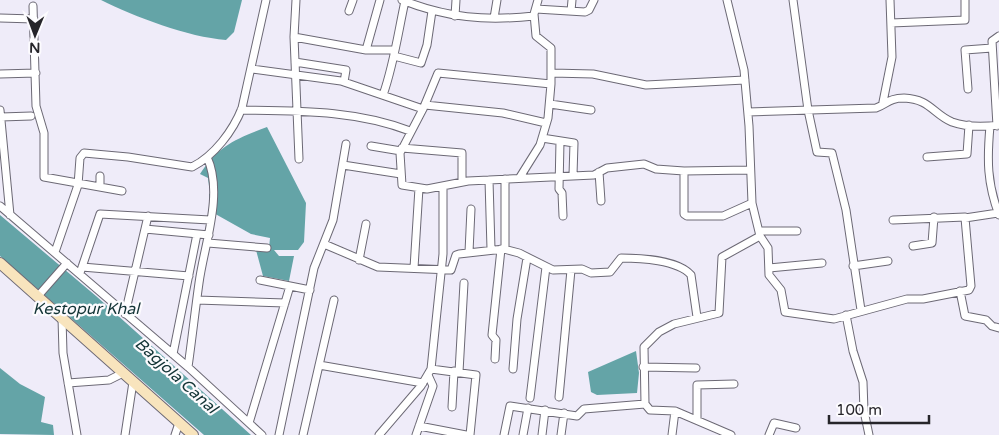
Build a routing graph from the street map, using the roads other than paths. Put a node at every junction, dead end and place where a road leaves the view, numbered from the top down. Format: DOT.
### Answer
graph roads {
  1 [pos="266,0"];
  2 [pos="296,0"];
  3 [pos="354,0"];
  4 [pos="380,0"];
  5 [pos="456,0"];
  6 [pos="497,0"];
  7 [pos="538,0"];
  8 [pos="572,0"];
  9 [pos="594,0"];
  10 [pos="727,0"];
  11 [pos="793,0"];
  12 [pos="890,0"];
  13 [pos="965,0"];
  14 [pos="404,1"];
  15 [pos="33,6"];
  16 [pos="432,11"];
  17 [pos="571,11"];
  18 [pos="349,12"];
  19 [pos="535,13"];
  20 [pos="455,16"];
  21 [pos="0,18"];
  22 [pos="494,18"];
  23 [pos="34,19"];
  24 [pos="891,23"];
  25 [pos="999,36"];
  26 [pos="294,37"];
  27 [pos="992,48"];
  28 [pos="366,50"];
  29 [pos="394,53"];
  30 [pos="295,62"];
  31 [pos="252,69"];
  32 [pos="36,73"];
  33 [pos="552,73"];
  34 [pos="0,74"];
  35 [pos="296,75"];
  36 [pos="745,80"];
  37 [pos="344,82"];
  38 [pos="552,84"];
  39 [pos="968,89"];
  40 [pos="384,95"];
  41 [pos="883,102"];
  42 [pos="550,104"];
  43 [pos="424,107"];
  44 [pos="241,110"];
  45 [pos="591,110"];
  46 [pos="808,110"];
  47 [pos="296,111"];
  48 [pos="748,112"];
  49 [pos="0,113"];
  50 [pos="31,116"];
  51 [pos="546,123"];
  52 [pos="969,125"];
  53 [pos="995,126"];
  54 [pos="410,130"];
  55 [pos="542,138"];
  56 [pos="560,141"];
  57 [pos="346,144"];
  58 [pos="372,146"];
  59 [pos="402,150"];
  60 [pos="207,157"];
  61 [pos="927,157"];
  62 [pos="300,159"];
  63 [pos="343,165"];
  64 [pos="750,170"];
  65 [pos="599,172"];
  66 [pos="684,172"];
  67 [pos="401,174"];
  68 [pos="573,175"];
  69 [pos="100,176"];
  70 [pos="559,176"];
  71 [pos="520,178"];
  72 [pos="505,179"];
  73 [pos="489,180"];
  74 [pos="462,182"];
  75 [pos="78,183"];
  76 [pos="100,186"];
  77 [pos="419,188"];
  78 [pos="443,188"];
  79 [pos="122,191"];
  80 [pos="602,201"];
  81 [pos="752,203"];
  82 [pos="0,206"];
  83 [pos="471,209"];
  84 [pos="998,214"];
  85 [pos="10,215"];
  86 [pos="148,216"];
  87 [pos="563,216"];
  88 [pos="965,217"];
  89 [pos="934,218"];
  90 [pos="210,220"];
  91 [pos="892,220"];
  92 [pos="366,224"];
  93 [pos="145,229"];
  94 [pos="796,231"];
  95 [pos="197,234"];
  96 [pos="759,234"];
  97 [pos="209,235"];
  98 [pos="208,243"];
  99 [pos="324,244"];
  100 [pos="913,246"];
  101 [pos="267,248"];
  102 [pos="491,249"];
  103 [pos="503,249"];
  104 [pos="55,252"];
  105 [pos="469,252"];
  106 [pos="527,258"];
  107 [pos="360,260"];
  108 [pos="888,261"];
  109 [pos="67,262"];
  110 [pos="822,262"];
  111 [pos="853,266"];
  112 [pos="1,267"];
  113 [pos="546,267"];
  114 [pos="414,268"];
  115 [pos="769,268"];
  116 [pos="442,269"];
  117 [pos="81,270"];
  118 [pos="571,270"];
  119 [pos="137,271"];
  120 [pos="189,276"];
  121 [pos="260,280"];
  122 [pos="464,283"];
  123 [pos="290,286"];
  124 [pos="310,290"];
  125 [pos="960,291"];
  126 [pos="42,293"];
  127 [pos="197,300"];
  128 [pos="334,300"];
  129 [pos="285,303"];
  130 [pos="861,310"];
  131 [pos="125,314"];
  132 [pos="846,315"];
  133 [pos="62,317"];
  134 [pos="697,317"];
  135 [pos="999,328"];
  136 [pos="172,354"];
  137 [pos="495,359"];
  138 [pos="319,365"];
  139 [pos="188,367"];
  140 [pos="643,367"];
  141 [pos="696,368"];
  142 [pos="513,369"];
  143 [pos="429,372"];
  144 [pos="457,372"];
  145 [pos="123,373"];
  146 [pos="133,382"];
  147 [pos="68,383"];
  148 [pos="424,383"];
  149 [pos="734,384"];
  150 [pos="559,397"];
  151 [pos="530,398"];
  152 [pos="645,404"];
  153 [pos="452,407"];
  154 [pos="528,408"];
  155 [pos="545,410"];
  156 [pos="675,411"];
  157 [pos="564,413"];
  158 [pos="697,420"];
  159 [pos="179,423"];
  160 [pos="249,423"];
  161 [pos="419,426"];
  162 [pos="796,428"];
  163 [pos="77,435"];
  164 [pos="125,435"];
  165 [pos="175,435"];
  166 [pos="193,435"];
  167 [pos="262,435"];
  168 [pos="279,435"];
  169 [pos="303,435"];
  170 [pos="379,435"];
  171 [pos="416,435"];
  172 [pos="466,435"];
  173 [pos="470,435"];
  174 [pos="504,435"];
  175 [pos="523,435"];
  176 [pos="542,435"];
  177 [pos="561,435"];
  178 [pos="672,435"];
  179 [pos="731,435"];
  180 [pos="769,435"];
  181 [pos="869,435"];
  1 -- 31 [label="street"];
  2 -- 26 [label="street"];
  3 -- 18 [label="street"];
  4 -- 28 [label="street"];
  5 -- 20 [label="street"];
  6 -- 22 [label="street"];
  7 -- 19 [label="street"];
  8 -- 17 [label="street"];
  9 -- 17 [label="street"];
  10 -- 36 [label="street"];
  11 -- 46 [label="street"];
  12 -- 24 [label="street"];
  13 -- 24 [label="street"];
  14 -- 16 [label="street"];
  14 -- 29 [label="street"];
  15 -- 23 [label="street"];
  16 -- 20 [label="street"];
  16 -- 29 [label="street"];
  17 -- 19 [label="street"];
  19 -- 22 [label="street"];
  19 -- 33 [label="street"];
  20 -- 22 [label="street"];
  21 -- 23 [label="street"];
  23 -- 32 [label="street"];
  24 -- 41 [label="street"];
  25 -- 27 [label="street"];
  26 -- 28 [label="street"];
  26 -- 30 [label="street"];
  27 -- 39 [label="street"];
  27 -- 53 [label="street"];
  28 -- 29 [label="street"];
  29 -- 40 [label="street"];
  30 -- 35 [label="street"];
  30 -- 37 [label="street"];
  31 -- 35 [label="street"];
  31 -- 44 [label="street"];
  32 -- 34 [label="street"];
  32 -- 75 [label="street"];
  33 -- 36 [label="street"];
  33 -- 38 [label="street"];
  35 -- 37 [label="street"];
  35 -- 47 [label="street"];
  36 -- 48 [label="street"];
  37 -- 40 [label="street"];
  38 -- 42 [label="street"];
  38 -- 43 [label="street"];
  40 -- 43 [label="street"];
  41 -- 46 [label="street"];
  41 -- 52 [label="street"];
  42 -- 45 [label="street"];
  42 -- 51 [label="street"];
  43 -- 51 [label="street"];
  43 -- 54 [label="street"];
  44 -- 47 [label="street"];
  44 -- 60 [label="street"];
  46 -- 48 [label="street"];
  46 -- 111 [label="street"];
  47 -- 54 [label="street"];
  47 -- 62 [label="street"];
  48 -- 64 [label="street"];
  49 -- 50 [label="street"];
  49 -- 85 [label="street"];
  51 -- 55 [label="street"];
  52 -- 53 [label="street"];
  52 -- 61 [label="street"];
  53 -- 84 [label="street"];
  54 -- 59 [label="street"];
  55 -- 56 [label="street"];
  55 -- 71 [label="street"];
  56 -- 68 [label="street"];
  56 -- 70 [label="street"];
  57 -- 63 [label="street"];
  58 -- 59 [label="street"];
  59 -- 67 [label="street"];
  59 -- 74 [label="street"];
  60 -- 75 [label="street"];
  60 -- 90 [label="street"];
  63 -- 67 [label="street"];
  63 -- 99 [label="street"];
  64 -- 66 [label="street"];
  64 -- 81 [label="street"];
  65 -- 66 [label="street"];
  65 -- 68 [label="street"];
  65 -- 80 [label="street"];
  66 -- 81 [label="street"];
  67 -- 77 [label="street"];
  68 -- 70 [label="street"];
  69 -- 76 [label="street"];
  70 -- 71 [label="street"];
  70 -- 87 [label="street"];
  71 -- 72 [label="street"];
  72 -- 73 [label="street"];
  72 -- 103 [label="street"];
  73 -- 74 [label="street"];
  73 -- 102 [label="street"];
  74 -- 78 [label="street"];
  75 -- 76 [label="street"];
  75 -- 104 [label="street"];
  76 -- 79 [label="street"];
  77 -- 78 [label="street"];
  77 -- 114 [label="street"];
  78 -- 116 [label="street"];
  81 -- 96 [label="street"];
  82 -- 85 [label="street"];
  83 -- 105 [label="street"];
  84 -- 88 [label="street"];
  85 -- 104 [label="street"];
  86 -- 90 [label="street"];
  86 -- 93 [label="street"];
  86 -- 117 [label="street"];
  88 -- 89 [label="street"];
  88 -- 125 [label="street"];
  89 -- 91 [label="street"];
  89 -- 100 [label="street"];
  90 -- 97 [label="street"];
  92 -- 107 [label="street"];
  93 -- 95 [label="street"];
  93 -- 119 [label="street"];
  94 -- 96 [label="street"];
  95 -- 97 [label="street"];
  95 -- 120 [label="street"];
  96 -- 115 [label="street"];
  96 -- 134 [label="street"];
  97 -- 98 [label="street"];
  98 -- 101 [label="street"];
  98 -- 127 [label="street"];
  99 -- 107 [label="street"];
  99 -- 124 [label="street"];
  102 -- 103 [label="street"];
  102 -- 105 [label="street"];
  103 -- 106 [label="street"];
  103 -- 137 [label="street"];
  104 -- 109 [label="street"];
  105 -- 116 [label="street"];
  106 -- 113 [label="street"];
  106 -- 142 [label="street"];
  107 -- 114 [label="street"];
  108 -- 111 [label="street"];
  109 -- 117 [label="street"];
  109 -- 126 [label="street"];
  110 -- 115 [label="street"];
  111 -- 130 [label="street"];
  112 -- 126 [label="street"];
  113 -- 118 [label="street"];
  113 -- 151 [label="street"];
  114 -- 116 [label="street"];
  115 -- 132 [label="street"];
  116 -- 143 [label="street"];
  117 -- 119 [label="street"];
  117 -- 131 [label="street"];
  118 -- 134 [label="street"];
  118 -- 150 [label="street"];
  119 -- 120 [label="street"];
  119 -- 131 [label="street"];
  120 -- 136 [label="street"];
  121 -- 123 [label="street"];
  122 -- 144 [label="street"];
  123 -- 124 [label="street"];
  123 -- 129 [label="street"];
  124 -- 168 [label="street"];
  125 -- 130 [label="street"];
  125 -- 135 [label="street"];
  126 -- 133 [label="street"];
  127 -- 129 [label="street"];
  127 -- 139 [label="street"];
  128 -- 138 [label="street"];
  129 -- 160 [label="street"];
  130 -- 132 [label="street"];
  131 -- 136 [label="street"];
  132 -- 181 [label="street"];
  133 -- 145 [label="street"];
  133 -- 147 [label="street"];
  134 -- 140 [label="street"];
  136 -- 139 [label="street"];
  138 -- 148 [label="street"];
  138 -- 169 [label="street"];
  139 -- 160 [label="street"];
  140 -- 141 [label="street"];
  140 -- 152 [label="street"];
  143 -- 144 [label="street"];
  143 -- 148 [label="street"];
  143 -- 161 [label="street"];
  144 -- 153 [label="street"];
  144 -- 173 [label="street"];
  145 -- 146 [label="street"];
  145 -- 147 [label="street"];
  146 -- 159 [label="street"];
  146 -- 164 [label="street"];
  147 -- 163 [label="street"];
  148 -- 170 [label="street"];
  149 -- 158 [label="street"];
  152 -- 156 [label="street"];
  152 -- 157 [label="street"];
  154 -- 155 [label="street"];
  154 -- 174 [label="street"];
  154 -- 175 [label="street"];
  155 -- 157 [label="street"];
  155 -- 176 [label="street"];
  156 -- 158 [label="street"];
  156 -- 178 [label="street"];
  157 -- 177 [label="street"];
  158 -- 179 [label="street"];
  159 -- 165 [label="street"];
  159 -- 166 [label="street"];
  160 -- 167 [label="street"];
  161 -- 171 [label="street"];
  161 -- 172 [label="street"];
  162 -- 180 [label="street"];
}
